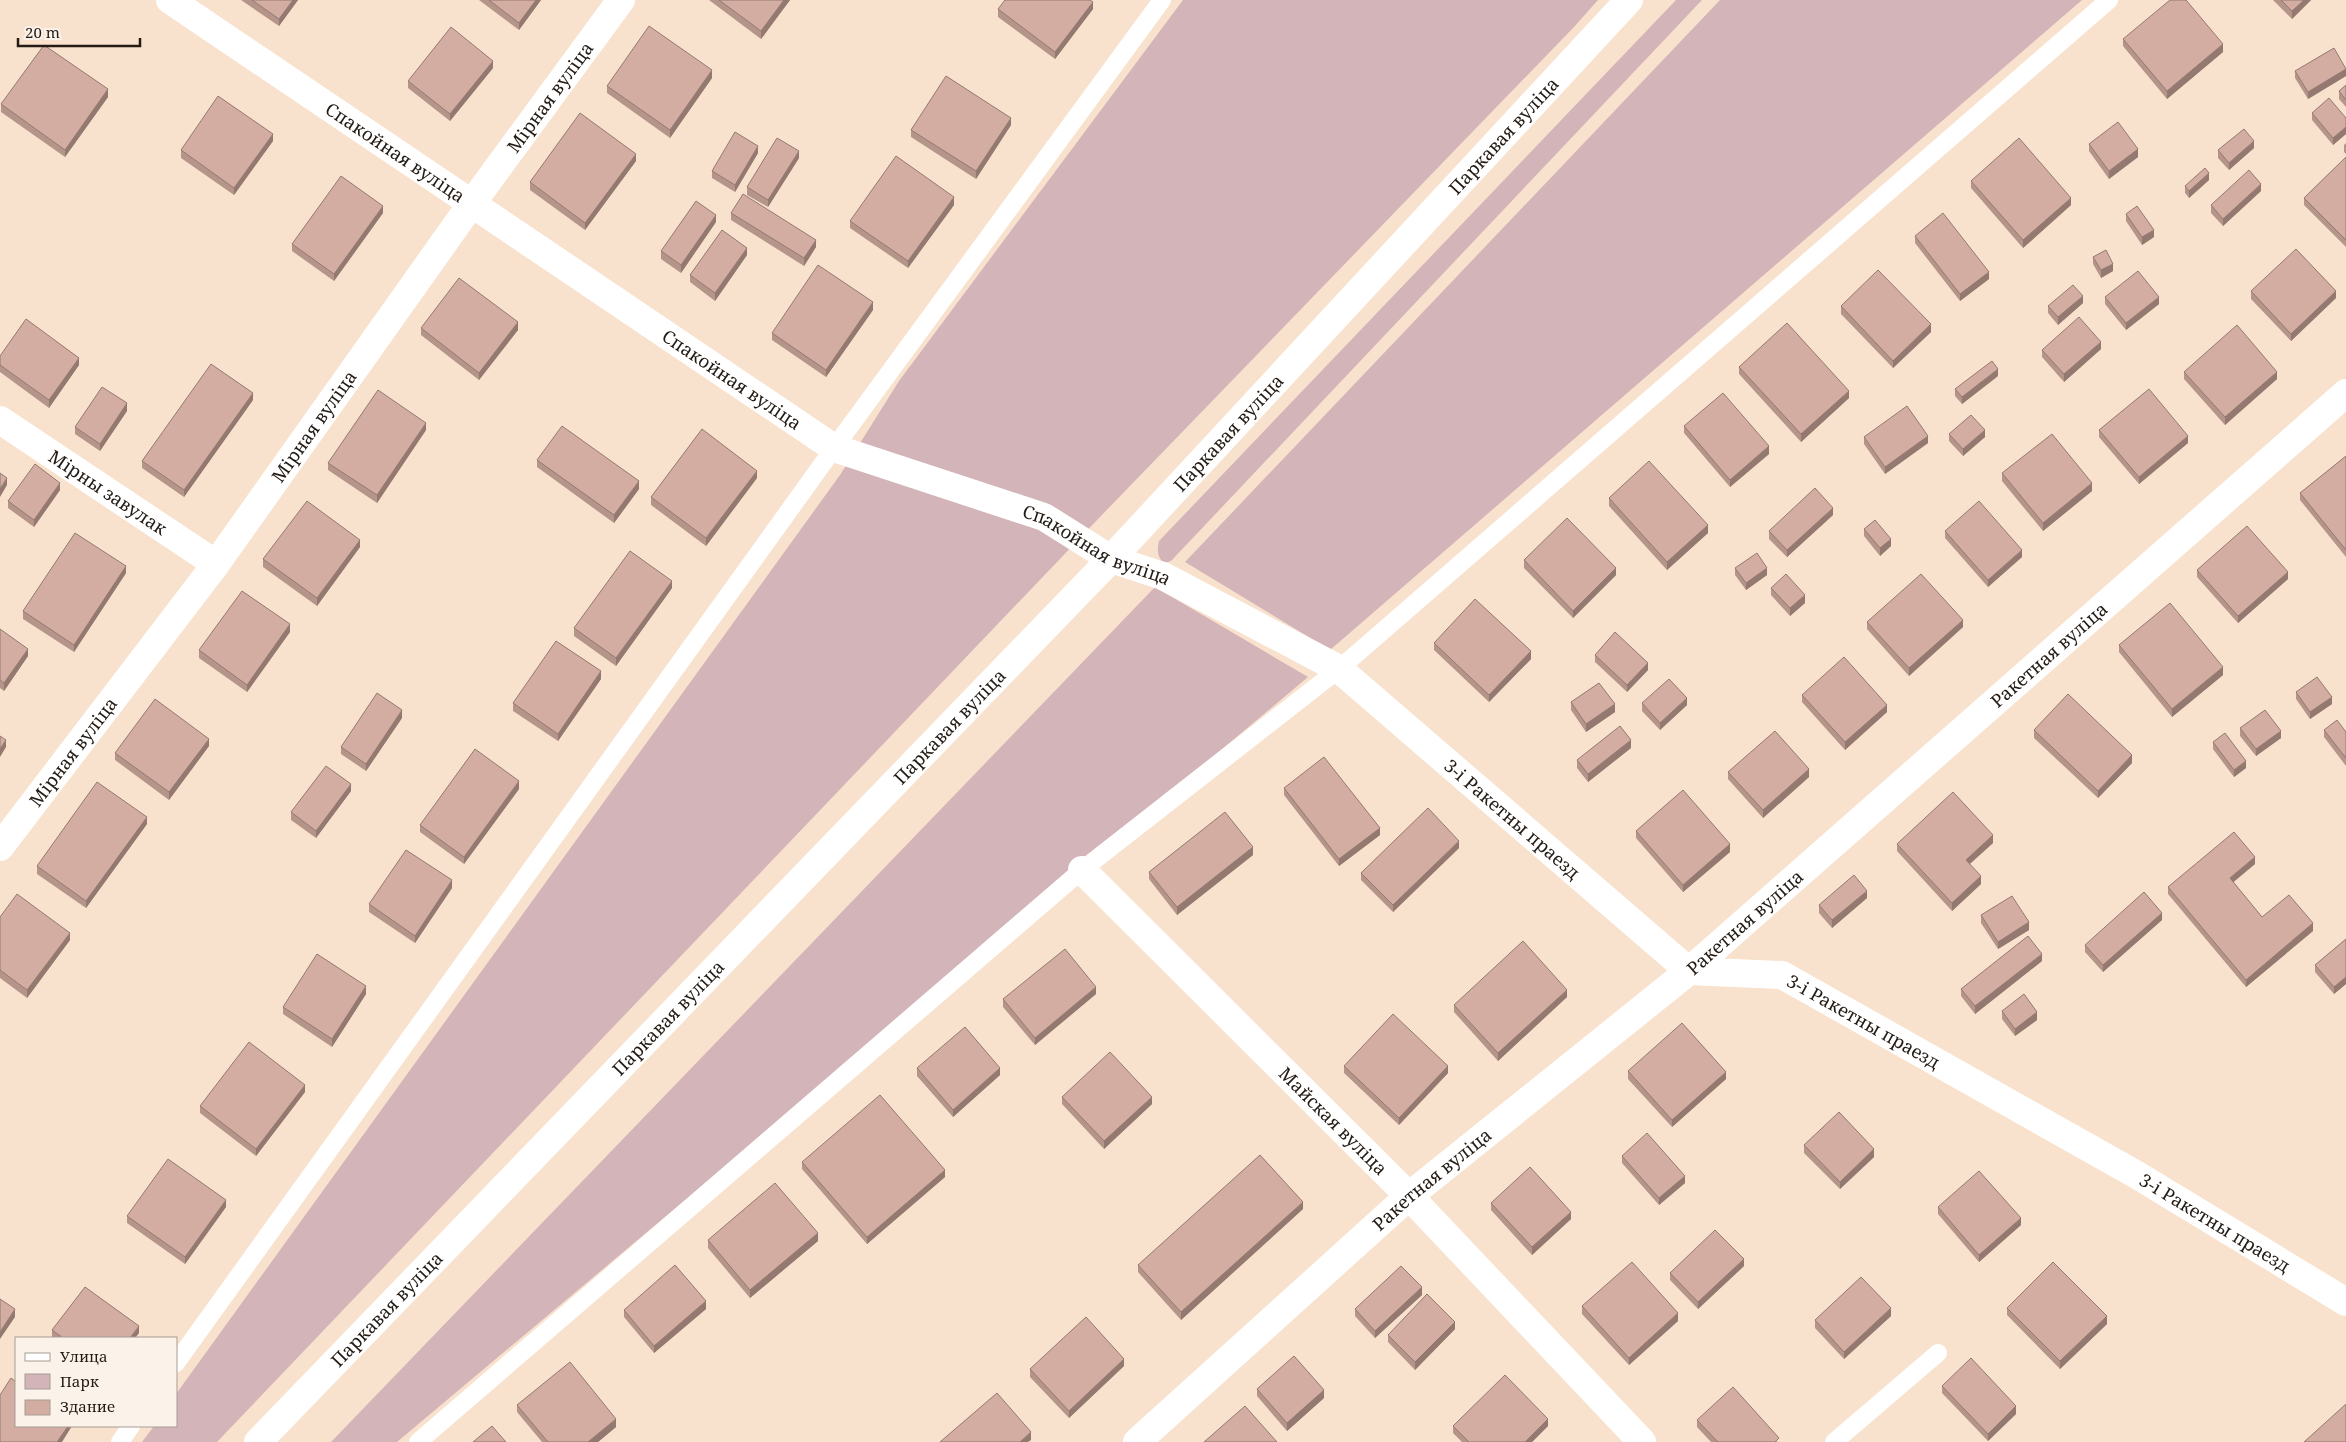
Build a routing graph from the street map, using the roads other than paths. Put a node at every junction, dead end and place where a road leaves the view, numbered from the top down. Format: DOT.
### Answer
graph roads {
  1 [pos="170,0"];
  2 [pos="621,0"];
  3 [pos="1162,0"];
  4 [pos="1629,0"];
  5 [pos="2109,0"];
  6 [pos="472,203"];
  7 [pos="2346,393"];
  8 [pos="0,420"];
  9 [pos="834,448"];
  10 [pos="1111,559"];
  11 [pos="216,564"];
  12 [pos="1339,669"];
  13 [pos="0,847"];
  14 [pos="1082,870"];
  15 [pos="1689,971"];
  16 [pos="1409,1196"];
  17 [pos="2346,1302"];
  18 [pos="1938,1353"];
  19 [pos="178,1360"];
  20 [pos="130,1427"];
  21 [pos="120,1442"];
  22 [pos="258,1442"];
  23 [pos="418,1442"];
  24 [pos="1136,1442"];
  25 [pos="1642,1442"];
  26 [pos="1834,1442"];
  1 -- 6 [label="street, Спакойная вуліца"];
  2 -- 6 [label="street, Мірная вуліца"];
  3 -- 9 [label="lane"];
  4 -- 10 [label="street, Паркавая вуліца"];
  5 -- 12 [label="lane"];
  6 -- 9 [label="street, Спакойная вуліца"];
  6 -- 11 [label="street, Мірная вуліца"];
  7 -- 15 [label="street, Ракетная вуліца"];
  8 -- 11 [label="street, Мірны завулак"];
  9 -- 10 [label="street, Спакойная вуліца"];
  9 -- 19 [label="lane"];
  10 -- 12 [label="street, Спакойная вуліца"];
  10 -- 22 [label="street, Паркавая вуліца"];
  11 -- 13 [label="street, Мірная вуліца"];
  12 -- 14 [label="lane"];
  12 -- 15 [label="street, 3-і Ракетны праезд"];
  14 -- 16 [label="street, Майская вуліца"];
  14 -- 23 [label="lane"];
  15 -- 16 [label="street, Ракетная вуліца"];
  15 -- 17 [label="street, 3-і Ракетны праезд"];
  16 -- 24 [label="street, Ракетная вуліца"];
  16 -- 25 [label="street, Майская вуліца"];
  18 -- 26 [label="lane"];
  20 -- 21 [label="lane"];
}
